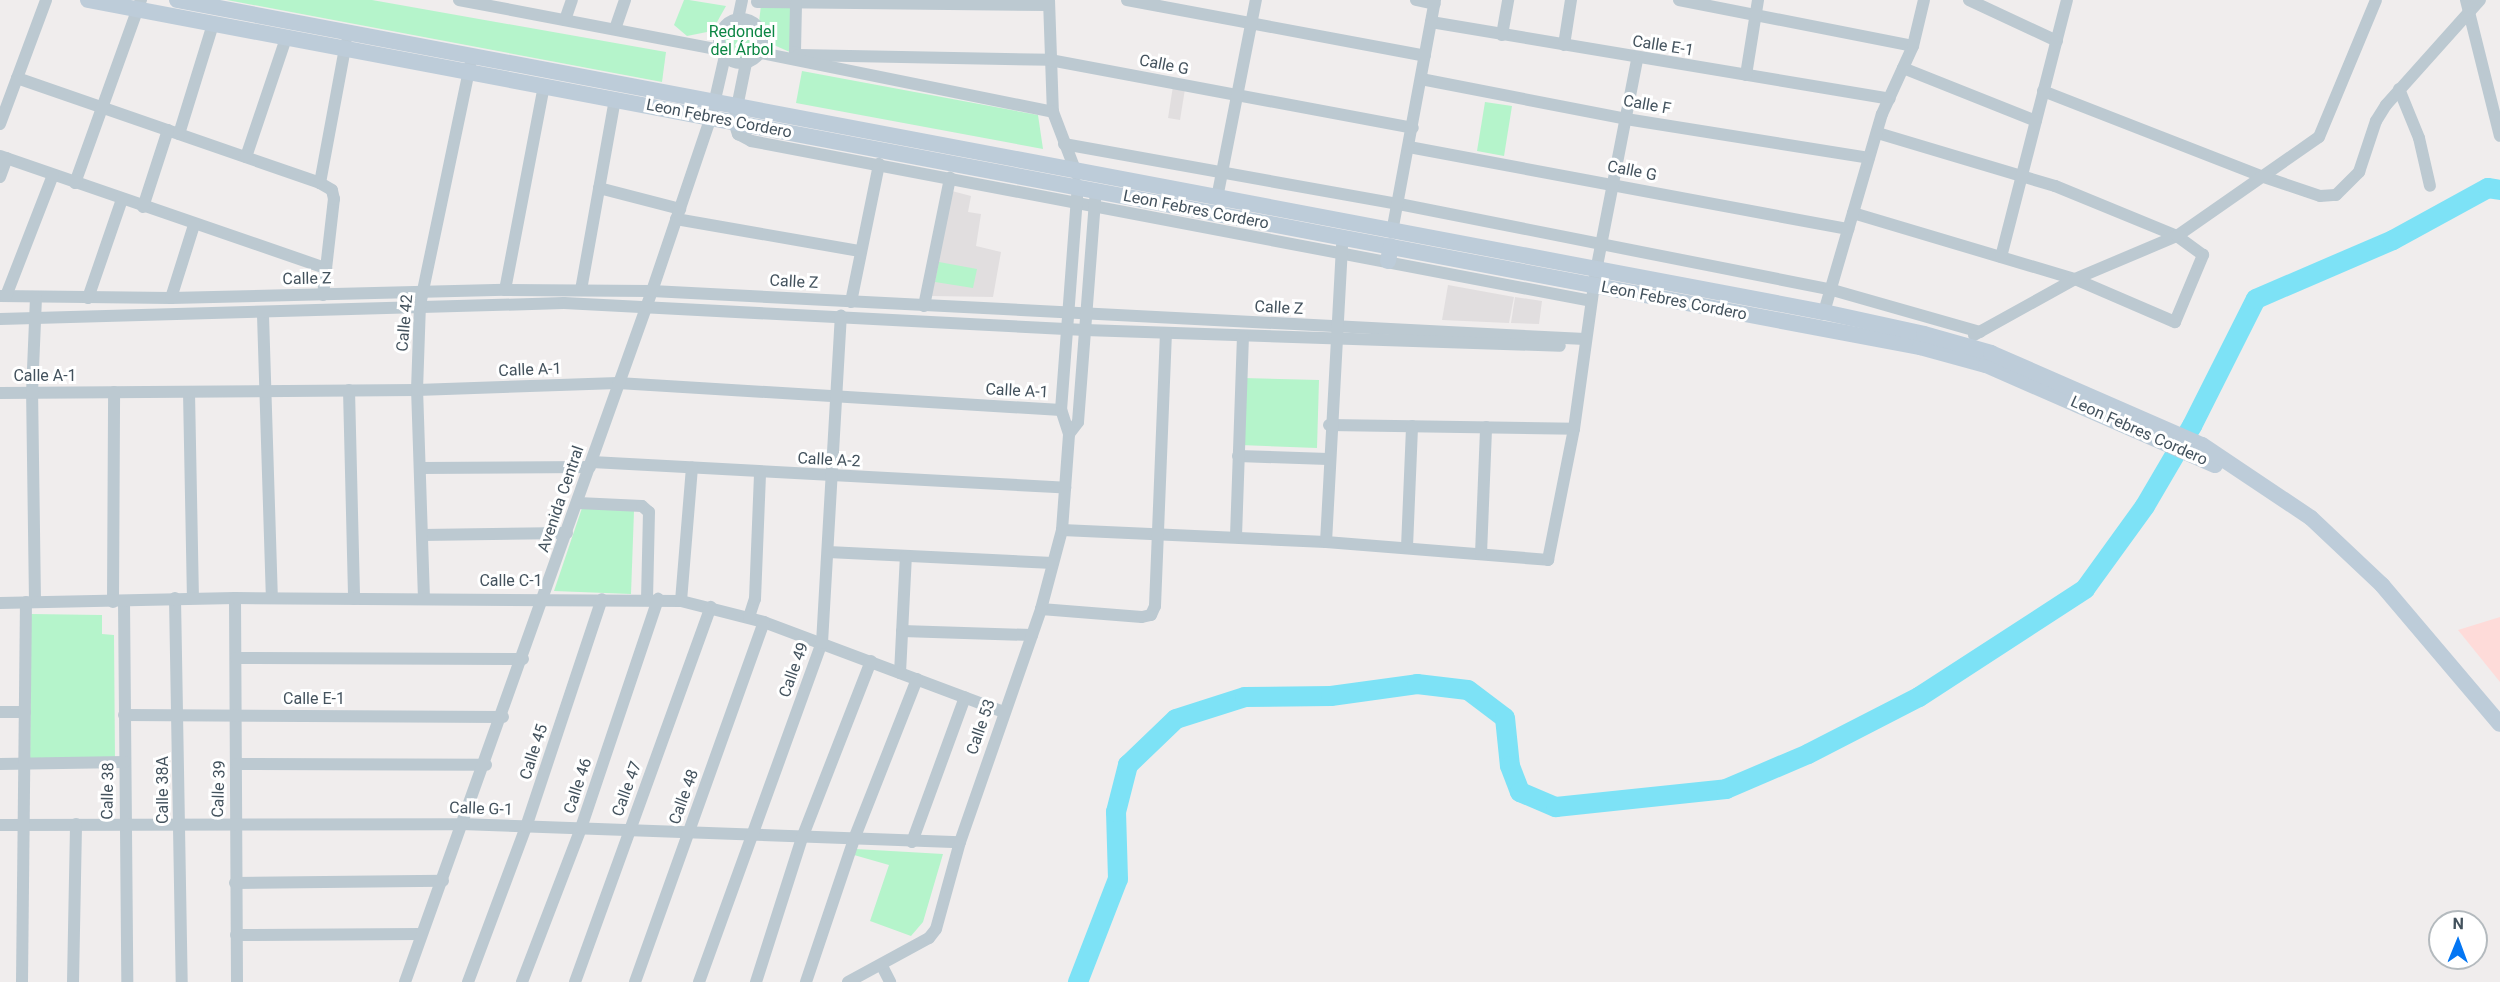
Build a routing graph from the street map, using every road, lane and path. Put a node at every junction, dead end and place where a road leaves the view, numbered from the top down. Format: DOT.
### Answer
graph roads {
  1 [pos="46,0"];
  2 [pos="88,0"];
  3 [pos="177,0"];
  4 [pos="459,0"];
  5 [pos="572,0"];
  6 [pos="625,0"];
  7 [pos="742,0"];
  8 [pos="1127,0"];
  9 [pos="1256,0"];
  10 [pos="1416,0"];
  11 [pos="1508,0"];
  12 [pos="1571,0"];
  13 [pos="1678,0"];
  14 [pos="1758,0"];
  15 [pos="1924,0"];
  16 [pos="1970,0"];
  17 [pos="2067,0"];
  18 [pos="2376,0"];
  19 [pos="2480,0"];
  20 [pos="757,1"];
  21 [pos="1049,2"];
  22 [pos="1435,2"];
  23 [pos="796,3"];
  24 [pos="139,4"];
  25 [pos="2468,6"];
  26 [pos="1755,14"];
  27 [pos="565,20"];
  28 [pos="738,20"];
  29 [pos="753,22"];
  30 [pos="1431,22"];
  31 [pos="213,24"];
  32 [pos="1252,26"];
  33 [pos="615,29"];
  34 [pos="1502,35"];
  35 [pos="286,38"];
  36 [pos="2056,40"];
  37 [pos="346,41"];
  38 [pos="1564,45"];
  39 [pos="1913,45"];
  40 [pos="723,53"];
  41 [pos="761,53"];
  42 [pos="1425,56"];
  43 [pos="1050,60"];
  44 [pos="1637,60"];
  45 [pos="470,63"];
  46 [pos="746,63"];
  47 [pos="1903,68"];
  48 [pos="1746,75"];
  49 [pos="17,78"];
  50 [pos="1421,79"];
  51 [pos="544,86"];
  52 [pos="2400,89"];
  53 [pos="2043,91"];
  54 [pos="1236,97"];
  55 [pos="615,99"];
  56 [pos="1890,99"];
  57 [pos="2497,100"];
  58 [pos="102,107"];
  59 [pos="713,110"];
  60 [pos="1053,112"];
  61 [pos="736,114"];
  62 [pos="1626,118"];
  63 [pos="2036,121"];
  64 [pos="0,124"];
  65 [pos="1413,128"];
  66 [pos="174,132"];
  67 [pos="1877,133"];
  68 [pos="2500,136"];
  69 [pos="1064,144"];
  70 [pos="1409,147"];
  71 [pos="853,152"];
  72 [pos="3,157"];
  73 [pos="246,157"];
  74 [pos="1869,158"];
  75 [pos="902,162"];
  76 [pos="879,164"];
  77 [pos="1222,172"];
  78 [pos="53,175"];
  79 [pos="959,175"];
  80 [pos="2261,176"];
  81 [pos="0,177"];
  82 [pos="2024,177"];
  83 [pos="75,183"];
  84 [pos="320,183"];
  85 [pos="1614,185"];
  86 [pos="2430,186"];
  87 [pos="1077,187"];
  88 [pos="599,188"];
  89 [pos="1097,191"];
  90 [pos="122,199"];
  91 [pos="1399,204"];
  92 [pos="1218,206"];
  93 [pos="143,207"];
  94 [pos="1152,209"];
  95 [pos="1853,213"];
  96 [pos="678,214"];
  97 [pos="195,225"];
  98 [pos="1205,226"];
  99 [pos="1848,229"];
  100 [pos="2177,236"];
  101 [pos="1343,237"];
  102 [pos="1603,245"];
  103 [pos="1390,246"];
  104 [pos="860,251"];
  105 [pos="1431,254"];
  106 [pos="2001,257"];
  107 [pos="1415,267"];
  108 [pos="326,268"];
  109 [pos="2075,279"];
  110 [pos="1594,286"];
  111 [pos="1829,289"];
  112 [pos="505,290"];
  113 [pos="581,290"];
  114 [pos="424,291"];
  115 [pos="652,291"];
  116 [pos="323,295"];
  117 [pos="3,296"];
  118 [pos="36,297"];
  119 [pos="88,298"];
  120 [pos="171,298"];
  121 [pos="850,302"];
  122 [pos="420,305"];
  123 [pos="645,305"];
  124 [pos="924,306"];
  125 [pos="1824,312"];
  126 [pos="1069,313"];
  127 [pos="263,315"];
  128 [pos="1085,315"];
  129 [pos="841,316"];
  130 [pos="0,319"];
  131 [pos="37,319"];
  132 [pos="1068,329"];
  133 [pos="1085,330"];
  134 [pos="1980,332"];
  135 [pos="1166,333"];
  136 [pos="1335,333"];
  137 [pos="1243,337"];
  138 [pos="1585,343"];
  139 [pos="1957,350"];
  140 [pos="618,383"];
  141 [pos="264,390"];
  142 [pos="349,390"];
  143 [pos="417,390"];
  144 [pos="114,392"];
  145 [pos="189,392"];
  146 [pos="0,393"];
  147 [pos="32,393"];
  148 [pos="836,398"];
  149 [pos="1061,410"];
  150 [pos="1329,424"];
  151 [pos="1412,426"];
  152 [pos="1486,428"];
  153 [pos="1574,429"];
  154 [pos="1069,434"];
  155 [pos="1238,456"];
  156 [pos="1328,459"];
  157 [pos="591,465"];
  158 [pos="692,467"];
  159 [pos="420,468"];
  160 [pos="760,472"];
  161 [pos="833,476"];
  162 [pos="1065,488"];
  163 [pos="578,503"];
  164 [pos="1062,530"];
  165 [pos="567,533"];
  166 [pos="1156,534"];
  167 [pos="422,535"];
  168 [pos="1236,536"];
  169 [pos="1326,542"];
  170 [pos="1407,548"];
  171 [pos="828,552"];
  172 [pos="1481,554"];
  173 [pos="906,556"];
  174 [pos="1053,563"];
  175 [pos="544,597"];
  176 [pos="175,598"];
  177 [pos="193,598"];
  178 [pos="235,598"];
  179 [pos="272,598"];
  180 [pos="354,599"];
  181 [pos="424,599"];
  182 [pos="602,599"];
  183 [pos="652,599"];
  184 [pos="681,600"];
  185 [pos="119,601"];
  186 [pos="30,602"];
  187 [pos="0,603"];
  188 [pos="711,608"];
  189 [pos="1041,609"];
  190 [pos="749,617"];
  191 [pos="764,622"];
  192 [pos="902,631"];
  193 [pos="1032,635"];
  194 [pos="822,643"];
  195 [pos="237,658"];
  196 [pos="523,659"];
  197 [pos="871,662"];
  198 [pos="900,673"];
  199 [pos="917,679"];
  200 [pos="965,697"];
  201 [pos="0,712"];
  202 [pos="25,712"];
  203 [pos="1003,712"];
  204 [pos="124,715"];
  205 [pos="179,715"];
  206 [pos="237,715"];
  207 [pos="502,717"];
  208 [pos="2500,724"];
  209 [pos="125,762"];
  210 [pos="26,764"];
  211 [pos="237,764"];
  212 [pos="0,765"];
  213 [pos="486,765"];
  214 [pos="25,824"];
  215 [pos="76,824"];
  216 [pos="461,824"];
  217 [pos="0,825"];
  218 [pos="124,825"];
  219 [pos="179,825"];
  220 [pos="234,825"];
  221 [pos="526,826"];
  222 [pos="581,828"];
  223 [pos="630,830"];
  224 [pos="689,833"];
  225 [pos="749,836"];
  226 [pos="802,838"];
  227 [pos="854,838"];
  228 [pos="912,842"];
  229 [pos="960,842"];
  230 [pos="443,881"];
  231 [pos="235,883"];
  232 [pos="421,934"];
  233 [pos="236,935"];
  234 [pos="882,966"];
  235 [pos="22,982"];
  236 [pos="74,982"];
  237 [pos="127,982"];
  238 [pos="182,982"];
  239 [pos="237,982"];
  240 [pos="405,982"];
  241 [pos="468,982"];
  242 [pos="522,982"];
  243 [pos="575,982"];
  244 [pos="635,982"];
  245 [pos="699,982"];
  246 [pos="756,982"];
  247 [pos="806,982"];
  248 [pos="848,982"];
  249 [pos="890,982"];
  1 -- 49 [label="street"];
  2 -- 24 [label="street, Leon Febres Cordero"];
  3 -- 37 [label="street, Leon Febres Cordero"];
  4 -- 27 [label="street"];
  5 -- 27 [label="street"];
  6 -- 33 [label="street"];
  7 -- 28 [label="street"];
  8 -- 32 [label="street"];
  9 -- 32 [label="street"];
  10 -- 22 [label="street"];
  11 -- 34 [label="street"];
  12 -- 38 [label="street"];
  13 -- 26 [label="street"];
  14 -- 26 [label="street"];
  15 -- 39 [label="street"];
  16 -- 36 [label="street"];
  17 -- 36 [label="street"];
  18 -- 80 [label="street"];
  19 -- 25 [label="street"];
  20 -- 23 [label="street"];
  20 -- 29 [label="street"];
  21 -- 23 [label="street"];
  21 -- 43 [label="street"];
  22 -- 30 [label="street"];
  23 -- 43 [label="street, Calle G"];
  24 -- 31 [label="street, Leon Febres Cordero"];
  24 -- 58 [label="street"];
  25 -- 52 [label="street"];
  25 -- 57 [label="street"];
  26 -- 39 [label="street"];
  26 -- 48 [label="street"];
  27 -- 33 [label="street"];
  28 -- 29 [label="street"];
  28 -- 40 [label="street"];
  29 -- 41 [label="street"];
  30 -- 34 [label="street, Calle E-1"];
  30 -- 42 [label="street"];
  31 -- 35 [label="street, Leon Febres Cordero"];
  31 -- 66 [label="street"];
  32 -- 42 [label="street"];
  32 -- 54 [label="street"];
  33 -- 40 [label="street"];
  34 -- 38 [label="street, Calle E-1"];
  35 -- 37 [label="street, Leon Febres Cordero"];
  35 -- 73 [label="street"];
  36 -- 53 [label="street"];
  37 -- 45 [label="street, Leon Febres Cordero"];
  37 -- 84 [label="street"];
  38 -- 44 [label="street, Calle E-1"];
  39 -- 47 [label="street"];
  40 -- 46 [label="street"];
  40 -- 59 [label="street, Avenida Central"];
  41 -- 46 [label="street"];
  41 -- 60 [label="street"];
  42 -- 50 [label="street"];
  43 -- 54 [label="street, Calle G"];
  43 -- 60 [label="street"];
  44 -- 48 [label="street, Calle E-1"];
  44 -- 62 [label="street"];
  45 -- 51 [label="street, Leon Febres Cordero"];
  45 -- 59 [label="street, Leon Febres Cordero"];
  45 -- 114 [label="street, Calle 42"];
  46 -- 61 [label="street"];
  47 -- 56 [label="street"];
  47 -- 63 [label="street"];
  48 -- 56 [label="street, Calle E-1"];
  49 -- 58 [label="street"];
  49 -- 64 [label="street"];
  50 -- 62 [label="street, Calle F"];
  50 -- 65 [label="street"];
  51 -- 55 [label="street, Leon Febres Cordero"];
  51 -- 112 [label="street"];
  52 -- 80 [label="street"];
  52 -- 86 [label="street"];
  53 -- 63 [label="street"];
  53 -- 80 [label="street"];
  54 -- 65 [label="street, Calle G"];
  54 -- 77 [label="street"];
  55 -- 59 [label="street, Leon Febres Cordero"];
  55 -- 88 [label="street"];
  56 -- 67 [label="street"];
  57 -- 68 [label="street"];
  58 -- 66 [label="street"];
  58 -- 83 [label="street"];
  59 -- 61 [label="street, Leon Febres Cordero"];
  59 -- 96 [label="street, Avenida Central"];
  60 -- 69 [label="street"];
  61 -- 71 [label="street, Leon Febres Cordero"];
  61 -- 87 [label="street, Leon Febres Cordero"];
  62 -- 74 [label="street, Calle F"];
  62 -- 85 [label="street"];
  63 -- 82 [label="street"];
  65 -- 70 [label="street"];
  66 -- 73 [label="street"];
  66 -- 93 [label="street"];
  67 -- 74 [label="street"];
  67 -- 82 [label="street"];
  69 -- 77 [label="street"];
  69 -- 87 [label="street"];
  70 -- 85 [label="street, Calle G"];
  70 -- 91 [label="street"];
  71 -- 75 [label="street, Leon Febres Cordero"];
  71 -- 76 [label="street"];
  72 -- 78 [label="street"];
  72 -- 81 [label="street"];
  73 -- 84 [label="street"];
  74 -- 95 [label="street"];
  75 -- 76 [label="street"];
  75 -- 79 [label="street, Leon Febres Cordero"];
  76 -- 104 [label="street"];
  77 -- 91 [label="street"];
  77 -- 92 [label="street"];
  78 -- 83 [label="street"];
  78 -- 117 [label="street"];
  79 -- 87 [label="street, Leon Febres Cordero"];
  79 -- 124 [label="street"];
  80 -- 100 [label="street"];
  82 -- 100 [label="street"];
  82 -- 106 [label="street"];
  83 -- 90 [label="street"];
  84 -- 108 [label="street"];
  85 -- 99 [label="street, Calle G"];
  85 -- 102 [label="street"];
  87 -- 89 [label="street, Leon Febres Cordero"];
  87 -- 126 [label="street, Calle 53"];
  88 -- 96 [label="street"];
  88 -- 113 [label="street"];
  89 -- 92 [label="street, Leon Febres Cordero"];
  89 -- 94 [label="street, Leon Febres Cordero"];
  89 -- 128 [label="street, Calle 53"];
  90 -- 93 [label="street"];
  90 -- 119 [label="street"];
  91 -- 102 [label="street"];
  91 -- 103 [label="street"];
  92 -- 94 [label="street, Leon Febres Cordero"];
  92 -- 98 [label="street"];
  92 -- 101 [label="street, Leon Febres Cordero"];
  93 -- 97 [label="street"];
  94 -- 98 [label="street"];
  95 -- 99 [label="street"];
  95 -- 106 [label="street"];
  96 -- 104 [label="street"];
  96 -- 115 [label="street, Avenida Central"];
  97 -- 108 [label="street"];
  97 -- 120 [label="street"];
  98 -- 101 [label="street"];
  99 -- 111 [label="street"];
  100 -- 109 [label="street"];
  100 -- 109 [label="street"];
  101 -- 103 [label="street, Leon Febres Cordero"];
  101 -- 136 [label="street"];
  102 -- 110 [label="street"];
  102 -- 111 [label="street"];
  103 -- 105 [label="street, Leon Febres Cordero"];
  103 -- 107 [label="street"];
  103 -- 110 [label="street, Leon Febres Cordero"];
  104 -- 121 [label="street"];
  105 -- 107 [label="street"];
  105 -- 110 [label="street, Leon Febres Cordero"];
  106 -- 109 [label="street"];
  107 -- 110 [label="street"];
  108 -- 116 [label="street"];
  109 -- 134 [label="street"];
  110 -- 125 [label="street, Leon Febres Cordero"];
  110 -- 138 [label="street"];
  110 -- 139 [label="street, Leon Febres Cordero"];
  111 -- 125 [label="street"];
  111 -- 134 [label="street"];
  112 -- 113 [label="street, Calle Z"];
  112 -- 114 [label="street, Calle Z"];
  113 -- 115 [label="street, Calle Z"];
  114 -- 116 [label="street, Calle Z"];
  114 -- 122 [label="street, Calle 42"];
  115 -- 121 [label="street, Calle Z"];
  115 -- 123 [label="street, Avenida Central"];
  116 -- 120 [label="street, Calle Z"];
  117 -- 118 [label="street, Calle Z"];
  118 -- 119 [label="street, Calle Z"];
  118 -- 131 [label="street"];
  119 -- 120 [label="street, Calle Z"];
  121 -- 124 [label="street, Calle Z"];
  122 -- 123 [label="street, Calle Z"];
  122 -- 127 [label="street, Calle Z"];
  122 -- 143 [label="street, Calle 42"];
  123 -- 129 [label="street, Calle Z"];
  123 -- 140 [label="street, Avenida Central"];
  124 -- 126 [label="street, Calle Z"];
  125 -- 139 [label="street, Leon Febres Cordero"];
  126 -- 128 [label="street, Calle Z"];
  126 -- 132 [label="street, Calle 53"];
  127 -- 131 [label="street, Calle Z"];
  127 -- 141 [label="street"];
  128 -- 133 [label="street, Calle 53"];
  128 -- 136 [label="street, Calle Z"];
  129 -- 132 [label="street, Calle Z"];
  129 -- 148 [label="street, Calle 49"];
  130 -- 131 [label="street, Calle Z"];
  131 -- 147 [label="street"];
  132 -- 133 [label="street, Calle Z"];
  132 -- 149 [label="street, Calle 53"];
  133 -- 135 [label="street, Calle Z"];
  133 -- 154 [label="street, Calle 53"];
  134 -- 139 [label="street"];
  135 -- 137 [label="street, Calle Z"];
  135 -- 166 [label="street"];
  136 -- 137 [label="street, Calle Z"];
  136 -- 138 [label="street, Calle Z"];
  136 -- 150 [label="street"];
  137 -- 155 [label="street"];
  138 -- 153 [label="street"];
  139 -- 208 [label="street, Leon Febres Cordero"];
  140 -- 143 [label="street, Calle A-1"];
  140 -- 148 [label="street, Calle A-1"];
  140 -- 157 [label="street, Avenida Central"];
  141 -- 142 [label="street, Calle A-1"];
  141 -- 145 [label="street, Calle A-1"];
  141 -- 179 [label="street"];
  142 -- 143 [label="street, Calle A-1"];
  142 -- 180 [label="street"];
  143 -- 159 [label="street, Calle 42"];
  144 -- 145 [label="street, Calle A-1"];
  144 -- 147 [label="street, Calle A-1"];
  144 -- 185 [label="street, Calle 38"];
  145 -- 177 [label="street"];
  146 -- 147 [label="street, Calle A-1"];
  147 -- 186 [label="street"];
  148 -- 149 [label="street, Calle A-1"];
  148 -- 161 [label="street, Calle 49"];
  149 -- 154 [label="street, Calle 53"];
  150 -- 151 [label="street"];
  150 -- 156 [label="street"];
  151 -- 152 [label="street"];
  151 -- 170 [label="street"];
  152 -- 153 [label="street"];
  152 -- 172 [label="street"];
  153 -- 172 [label="street"];
  154 -- 162 [label="street, Calle 53"];
  155 -- 156 [label="street"];
  155 -- 168 [label="street"];
  156 -- 169 [label="street"];
  157 -- 158 [label="street, Calle A-2"];
  157 -- 159 [label="street, Calle A-2"];
  157 -- 163 [label="street, Avenida Central"];
  158 -- 160 [label="street, Calle A-2"];
  158 -- 184 [label="street"];
  159 -- 167 [label="street, Calle 42"];
  160 -- 161 [label="street, Calle A-2"];
  160 -- 190 [label="street"];
  161 -- 162 [label="street, Calle A-2"];
  161 -- 171 [label="street, Calle 49"];
  162 -- 164 [label="street, Calle 53"];
  163 -- 165 [label="street, Avenida Central"];
  163 -- 183 [label="street, Calle 46"];
  164 -- 166 [label="street"];
  164 -- 174 [label="street, Calle 53"];
  165 -- 167 [label="street"];
  165 -- 175 [label="street, Avenida Central"];
  166 -- 168 [label="street"];
  166 -- 189 [label="street"];
  167 -- 181 [label="street, Calle 42"];
  168 -- 169 [label="street"];
  169 -- 170 [label="street"];
  170 -- 172 [label="street"];
  171 -- 173 [label="street"];
  171 -- 194 [label="street, Calle 49"];
  173 -- 174 [label="street"];
  173 -- 192 [label="street"];
  174 -- 189 [label="street, Calle 53"];
  175 -- 181 [label="street, Calle C-1"];
  175 -- 182 [label="street, Calle C-1"];
  175 -- 196 [label="street, Avenida Central"];
  176 -- 177 [label="street, Calle C-1"];
  176 -- 185 [label="street, Calle C-1"];
  176 -- 205 [label="street, Calle 38A"];
  177 -- 178 [label="street, Calle C-1"];
  178 -- 179 [label="street, Calle C-1"];
  178 -- 195 [label="street, Calle 39"];
  179 -- 180 [label="street, Calle C-1"];
  180 -- 181 [label="street, Calle C-1"];
  182 -- 183 [label="street, Calle C-1"];
  182 -- 221 [label="street, Calle 45"];
  183 -- 184 [label="street, Calle C-1"];
  183 -- 222 [label="street, Calle 46"];
  184 -- 188 [label="street, Calle C-1"];
  185 -- 186 [label="street, Calle C-1"];
  185 -- 204 [label="street, Calle 38"];
  186 -- 187 [label="street, Calle C-1"];
  186 -- 202 [label="street"];
  188 -- 190 [label="street, Calle C-1"];
  188 -- 223 [label="street, Calle 47"];
  189 -- 193 [label="street, Calle 53"];
  190 -- 191 [label="street, Calle C-1"];
  191 -- 194 [label="street, Calle C-1"];
  191 -- 224 [label="street, Calle 48"];
  192 -- 193 [label="street"];
  192 -- 198 [label="street"];
  193 -- 203 [label="street, Calle 53"];
  194 -- 197 [label="street, Calle C-1"];
  194 -- 225 [label="street, Calle 49"];
  195 -- 196 [label="street"];
  195 -- 206 [label="street, Calle 39"];
  196 -- 207 [label="street, Avenida Central"];
  197 -- 198 [label="street, Calle C-1"];
  197 -- 226 [label="street"];
  198 -- 199 [label="street, Calle C-1"];
  199 -- 200 [label="street, Calle C-1"];
  199 -- 227 [label="street"];
  200 -- 203 [label="street, Calle C-1"];
  200 -- 228 [label="street"];
  201 -- 202 [label="street"];
  202 -- 210 [label="street"];
  203 -- 229 [label="street, Calle 53"];
  204 -- 205 [label="street, Calle E-1"];
  204 -- 209 [label="street, Calle 38"];
  205 -- 206 [label="street, Calle E-1"];
  205 -- 219 [label="street, Calle 38A"];
  206 -- 207 [label="street, Calle E-1"];
  206 -- 211 [label="street, Calle 39"];
  207 -- 213 [label="street, Avenida Central"];
  209 -- 210 [label="street"];
  209 -- 218 [label="street, Calle 38"];
  210 -- 212 [label="street"];
  210 -- 214 [label="street"];
  211 -- 213 [label="street"];
  211 -- 220 [label="street, Calle 39"];
  213 -- 216 [label="street, Avenida Central"];
  214 -- 215 [label="street, Calle G-1"];
  214 -- 217 [label="street, Calle G-1"];
  214 -- 235 [label="street"];
  215 -- 218 [label="street, Calle G-1"];
  215 -- 236 [label="street"];
  216 -- 220 [label="street, Calle G-1"];
  216 -- 221 [label="street, Calle G-1"];
  216 -- 230 [label="street, Avenida Central"];
  218 -- 219 [label="street, Calle G-1"];
  218 -- 237 [label="street, Calle 38"];
  219 -- 220 [label="street, Calle G-1"];
  219 -- 238 [label="street, Calle 38A"];
  220 -- 231 [label="street, Calle 39"];
  221 -- 222 [label="street, Calle G-1"];
  221 -- 241 [label="street, Calle 45"];
  222 -- 223 [label="street, Calle G-1"];
  222 -- 242 [label="street, Calle 46"];
  223 -- 224 [label="street, Calle G-1"];
  223 -- 243 [label="street, Calle 47"];
  224 -- 225 [label="street, Calle G-1"];
  224 -- 244 [label="street, Calle 48"];
  225 -- 226 [label="street, Calle G-1"];
  225 -- 245 [label="street, Calle 49"];
  226 -- 227 [label="street, Calle G-1"];
  226 -- 246 [label="street"];
  227 -- 228 [label="street, Calle G-1"];
  227 -- 247 [label="street"];
  228 -- 229 [label="street, Calle G-1"];
  229 -- 234 [label="street, Calle 53"];
  230 -- 231 [label="street"];
  230 -- 232 [label="street, Avenida Central"];
  231 -- 233 [label="street, Calle 39"];
  232 -- 233 [label="street"];
  232 -- 240 [label="street, Avenida Central"];
  233 -- 239 [label="street, Calle 39"];
  234 -- 248 [label="street, Calle 53"];
  234 -- 249 [label="street"];
}
